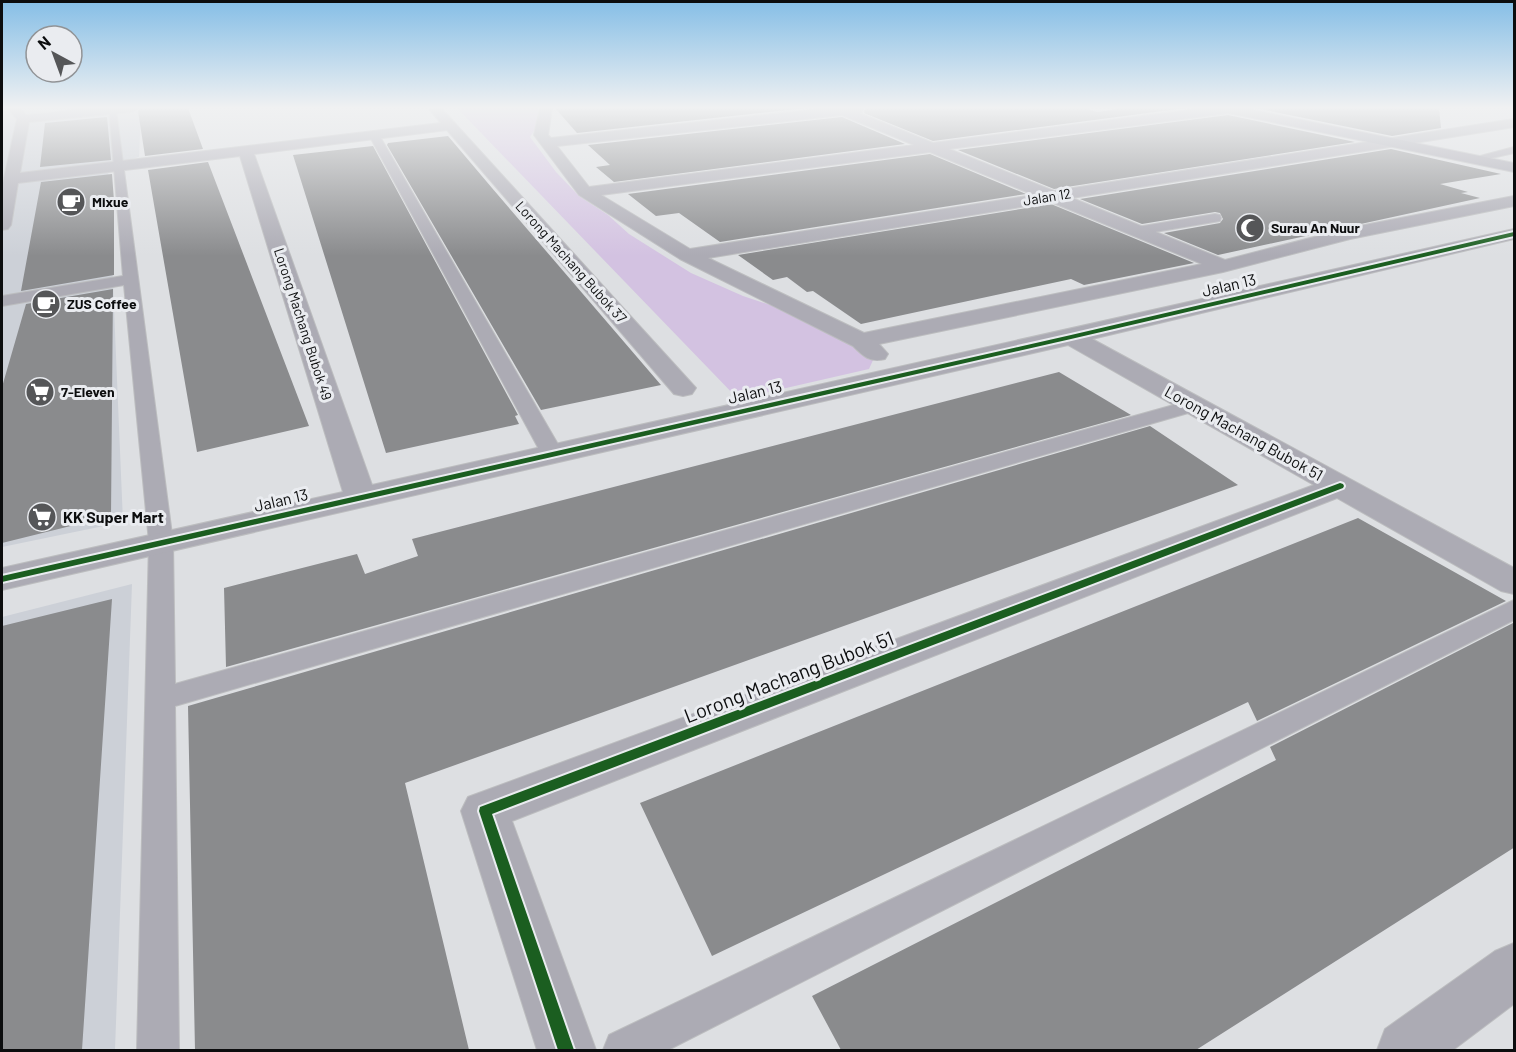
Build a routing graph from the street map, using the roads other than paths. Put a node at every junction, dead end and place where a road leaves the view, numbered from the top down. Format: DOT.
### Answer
graph roads {
  1 [pos="14,157"];
  2 [pos="118,157"];
  3 [pos="194,157"];
  4 [pos="248,157"];
  5 [pos="386,157"];
  6 [pos="478,157"];
  7 [pos="557,157"];
  8 [pos="856,157"];
  9 [pos="959,157"];
  10 [pos="1297,157"];
  11 [pos="1465,157"];
  12 [pos="1483,157"];
  13 [pos="1474,159"];
  14 [pos="119,166"];
  15 [pos="1515,168"];
  16 [pos="12,179"];
  17 [pos="585,192"];
  18 [pos="1053,196"];
  19 [pos="1515,201"];
  20 [pos="1215,219"];
  21 [pos="2,225"];
  22 [pos="1137,231"];
  23 [pos="1515,234"];
  24 [pos="687,255"];
  25 [pos="1223,266"];
  26 [pos="131,279"];
  27 [pos="2,301"];
  28 [pos="1071,337"];
  29 [pos="861,341"];
  30 [pos="900,375"];
  31 [pos="683,388"];
  32 [pos="1195,405"];
  33 [pos="552,453"];
  34 [pos="1340,486"];
  35 [pos="360,497"];
  36 [pos="161,542"];
  37 [pos="2,579"];
  38 [pos="1515,583"];
  39 [pos="1515,609"];
  40 [pos="160,699"];
  41 [pos="1512,977"];
  42 [pos="158,1050"];
  43 [pos="566,1050"];
  44 [pos="624,1050"];
  45 [pos="1406,1050"];
  1 -- 16 [label="street"];
  2 -- 14 [label="lane"];
  3 -- 14 [label="street"];
  4 -- 35 [label="street, Lorong Machang Bubok 49"];
  5 -- 33 [label="lane"];
  6 -- 31 [label="street, Lorong Machang Bubok 37"];
  7 -- 17 [label="street"];
  8 -- 17 [label="street"];
  9 -- 18 [label="street"];
  10 -- 18 [label="street, Jalan 12"];
  11 -- 13 [label="main road"];
  12 -- 13 [label="lane"];
  13 -- 15 [label="main road"];
  14 -- 16 [label="street"];
  14 -- 26 [label="lane"];
  16 -- 21 [label="street"];
  17 -- 24 [label="street"];
  18 -- 22 [label="street"];
  18 -- 24 [label="street, Jalan 12"];
  19 -- 25 [label="street"];
  20 -- 22 [label="lane"];
  22 -- 25 [label="street"];
  23 -- 28 [label="street, Jalan 13"];
  24 -- 29 [label="street"];
  25 -- 29 [label="street"];
  26 -- 27 [label="lane"];
  26 -- 36 [label="lane"];
  28 -- 30 [label="street, Jalan 13"];
  28 -- 32 [label="street, Lorong Machang Bubok 51"];
  29 -- 30 [label="street"];
  30 -- 33 [label="street, Jalan 13"];
  32 -- 34 [label="street, Lorong Machang Bubok 51"];
  32 -- 40 [label="lane"];
  33 -- 35 [label="street, Jalan 13"];
  34 -- 38 [label="street"];
  34 -- 43 [label="street, Lorong Machang Bubok 51"];
  35 -- 36 [label="street, Jalan 13"];
  36 -- 37 [label="street, Jalan 13"];
  36 -- 40 [label="lane"];
  39 -- 44 [label="lane"];
  40 -- 42 [label="lane"];
  41 -- 45 [label="street"];
}
